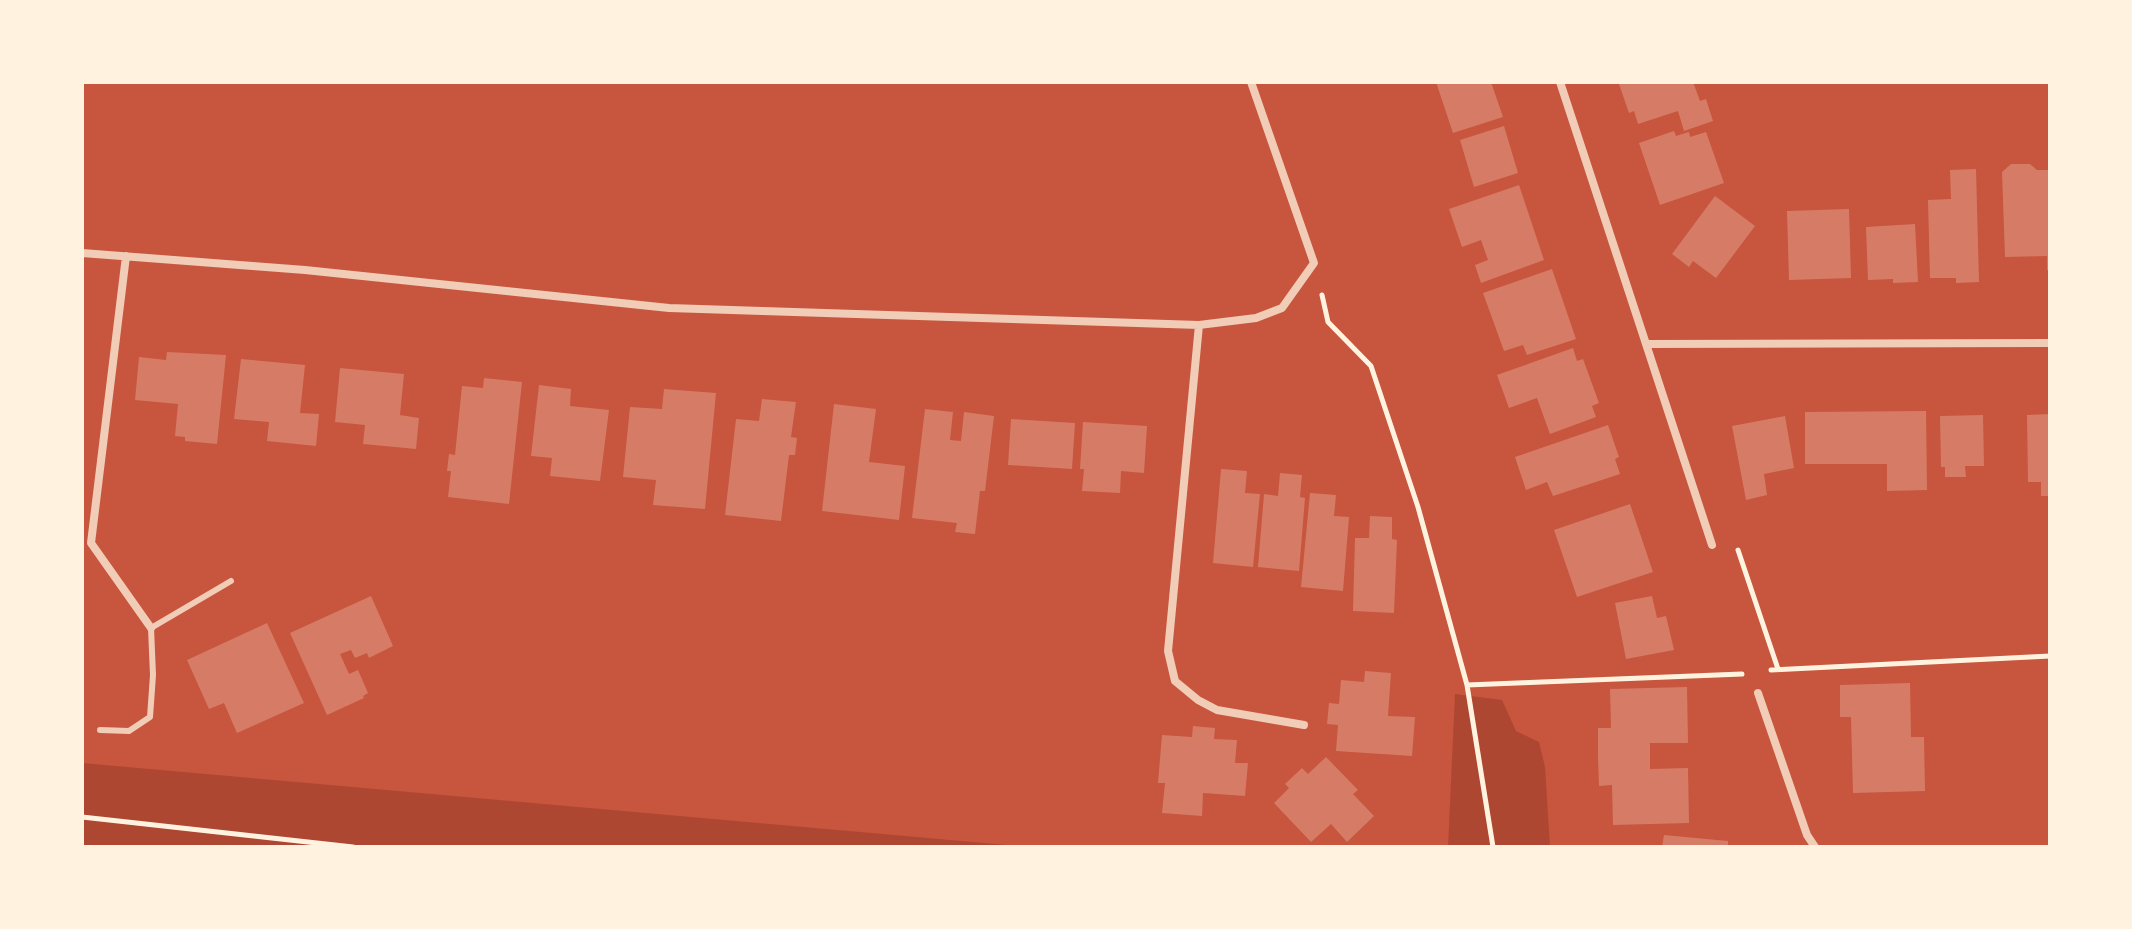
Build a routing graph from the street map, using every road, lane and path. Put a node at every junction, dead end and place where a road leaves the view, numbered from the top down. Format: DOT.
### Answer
graph roads {
  1 [pos="1251,82"];
  2 [pos="1560,82"];
  3 [pos="82,253"];
  4 [pos="126,256"];
  5 [pos="1314,263"];
  6 [pos="1199,325"];
  7 [pos="2050,343"];
  8 [pos="1646,344"];
  9 [pos="1712,545"];
  10 [pos="231,581"];
  11 [pos="151,628"];
  12 [pos="2050,656"];
  13 [pos="1778,669"];
  14 [pos="1764,671"];
  15 [pos="1750,673"];
  16 [pos="1467,685"];
  17 [pos="1758,693"];
  18 [pos="1304,725"];
  19 [pos="100,730"];
  20 [pos="82,817"];
  21 [pos="353,847"];
  22 [pos="1493,847"];
  23 [pos="1815,847"];
  1 -- 5 [label="street"];
  2 -- 8 [label="street"];
  3 -- 4 [label="street"];
  4 -- 6 [label="street"];
  4 -- 11 [label="street"];
  5 -- 6 [label="street"];
  5 -- 16 [label="path"];
  6 -- 18 [label="street"];
  7 -- 8 [label="street"];
  8 -- 9 [label="street"];
  9 -- 13 [label="path"];
  10 -- 11 [label="lane"];
  11 -- 19 [label="lane"];
  12 -- 13 [label="path"];
  13 -- 14 [label="path"];
  15 -- 16 [label="path"];
  16 -- 22 [label="path"];
  17 -- 23 [label="street"];
  20 -- 21 [label="path"];
}
